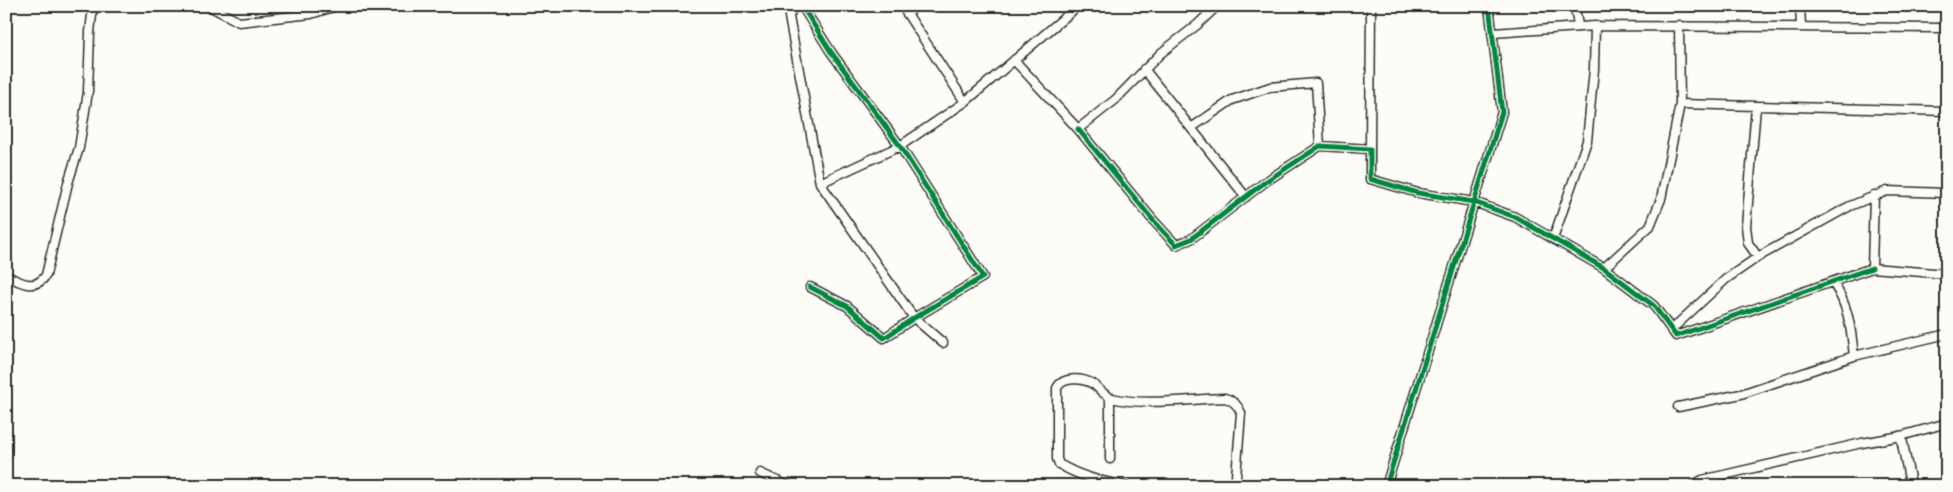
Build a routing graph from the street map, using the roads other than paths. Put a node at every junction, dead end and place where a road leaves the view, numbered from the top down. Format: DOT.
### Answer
graph roads {
  1 [pos="93,6"];
  2 [pos="209,6"];
  3 [pos="336,6"];
  4 [pos="793,6"];
  5 [pos="802,6"];
  6 [pos="902,6"];
  7 [pos="915,6"];
  8 [pos="1217,6"];
  9 [pos="1372,6"];
  10 [pos="1488,6"];
  11 [pos="1575,6"];
  12 [pos="1800,6"];
  13 [pos="1072,8"];
  14 [pos="907,14"];
  15 [pos="1679,25"];
  16 [pos="1578,26"];
  17 [pos="1595,26"];
  18 [pos="1801,26"];
  19 [pos="1947,28"];
  20 [pos="1493,32"];
  21 [pos="1014,60"];
  22 [pos="1144,69"];
  23 [pos="966,102"];
  24 [pos="1680,104"];
  25 [pos="1756,107"];
  26 [pos="1947,111"];
  27 [pos="1191,128"];
  28 [pos="1078,130"];
  29 [pos="900,146"];
  30 [pos="1320,146"];
  31 [pos="1370,149"];
  32 [pos="820,183"];
  33 [pos="1947,193"];
  34 [pos="1874,195"];
  35 [pos="1246,197"];
  36 [pos="1474,202"];
  37 [pos="1553,239"];
  38 [pos="1758,257"];
  39 [pos="1604,268"];
  40 [pos="1872,268"];
  41 [pos="1947,274"];
  42 [pos="6,275"];
  43 [pos="1833,283"];
  44 [pos="810,287"];
  45 [pos="914,318"];
  46 [pos="1671,330"];
  47 [pos="1947,334"];
  48 [pos="943,343"];
  49 [pos="1854,356"];
  50 [pos="1110,398"];
  51 [pos="1678,407"];
  52 [pos="1947,424"];
  53 [pos="1901,436"];
  54 [pos="1110,459"];
  55 [pos="760,473"];
  56 [pos="788,486"];
  57 [pos="1125,486"];
  58 [pos="1234,486"];
  59 [pos="1386,486"];
  60 [pos="1692,486"];
  61 [pos="1911,486"];
  1 -- 42 [label="street"];
  2 -- 3 [label="street"];
  4 -- 32 [label="street"];
  5 -- 29 [label="street"];
  6 -- 14 [label="street"];
  7 -- 14 [label="street"];
  8 -- 22 [label="street"];
  9 -- 31 [label="street"];
  10 -- 20 [label="street"];
  11 -- 16 [label="street"];
  12 -- 18 [label="street"];
  13 -- 21 [label="street"];
  14 -- 23 [label="street"];
  15 -- 17 [label="street"];
  15 -- 18 [label="street"];
  15 -- 24 [label="street"];
  16 -- 17 [label="street"];
  16 -- 20 [label="street"];
  17 -- 37 [label="street"];
  18 -- 19 [label="street"];
  20 -- 36 [label="street"];
  21 -- 23 [label="street"];
  21 -- 28 [label="street"];
  22 -- 27 [label="street"];
  22 -- 28 [label="street"];
  23 -- 29 [label="street"];
  24 -- 25 [label="street"];
  24 -- 39 [label="street"];
  25 -- 26 [label="street"];
  25 -- 38 [label="street"];
  27 -- 30 [label="street"];
  27 -- 35 [label="street"];
  28 -- 35 [label="street"];
  29 -- 32 [label="street"];
  29 -- 45 [label="street"];
  30 -- 31 [label="street"];
  30 -- 35 [label="street"];
  31 -- 36 [label="street"];
  32 -- 45 [label="street"];
  33 -- 34 [label="street"];
  34 -- 38 [label="street"];
  34 -- 40 [label="street"];
  36 -- 37 [label="street"];
  36 -- 59 [label="street"];
  37 -- 39 [label="street"];
  38 -- 46 [label="street"];
  39 -- 46 [label="street"];
  40 -- 41 [label="street"];
  40 -- 43 [label="street"];
  43 -- 46 [label="street"];
  43 -- 49 [label="street"];
  44 -- 45 [label="street"];
  45 -- 48 [label="street"];
  47 -- 49 [label="street"];
  49 -- 51 [label="street"];
  50 -- 54 [label="street"];
  50 -- 57 [label="street"];
  50 -- 58 [label="street"];
  52 -- 53 [label="street"];
  53 -- 60 [label="street"];
  53 -- 61 [label="street"];
  55 -- 56 [label="street"];
}
